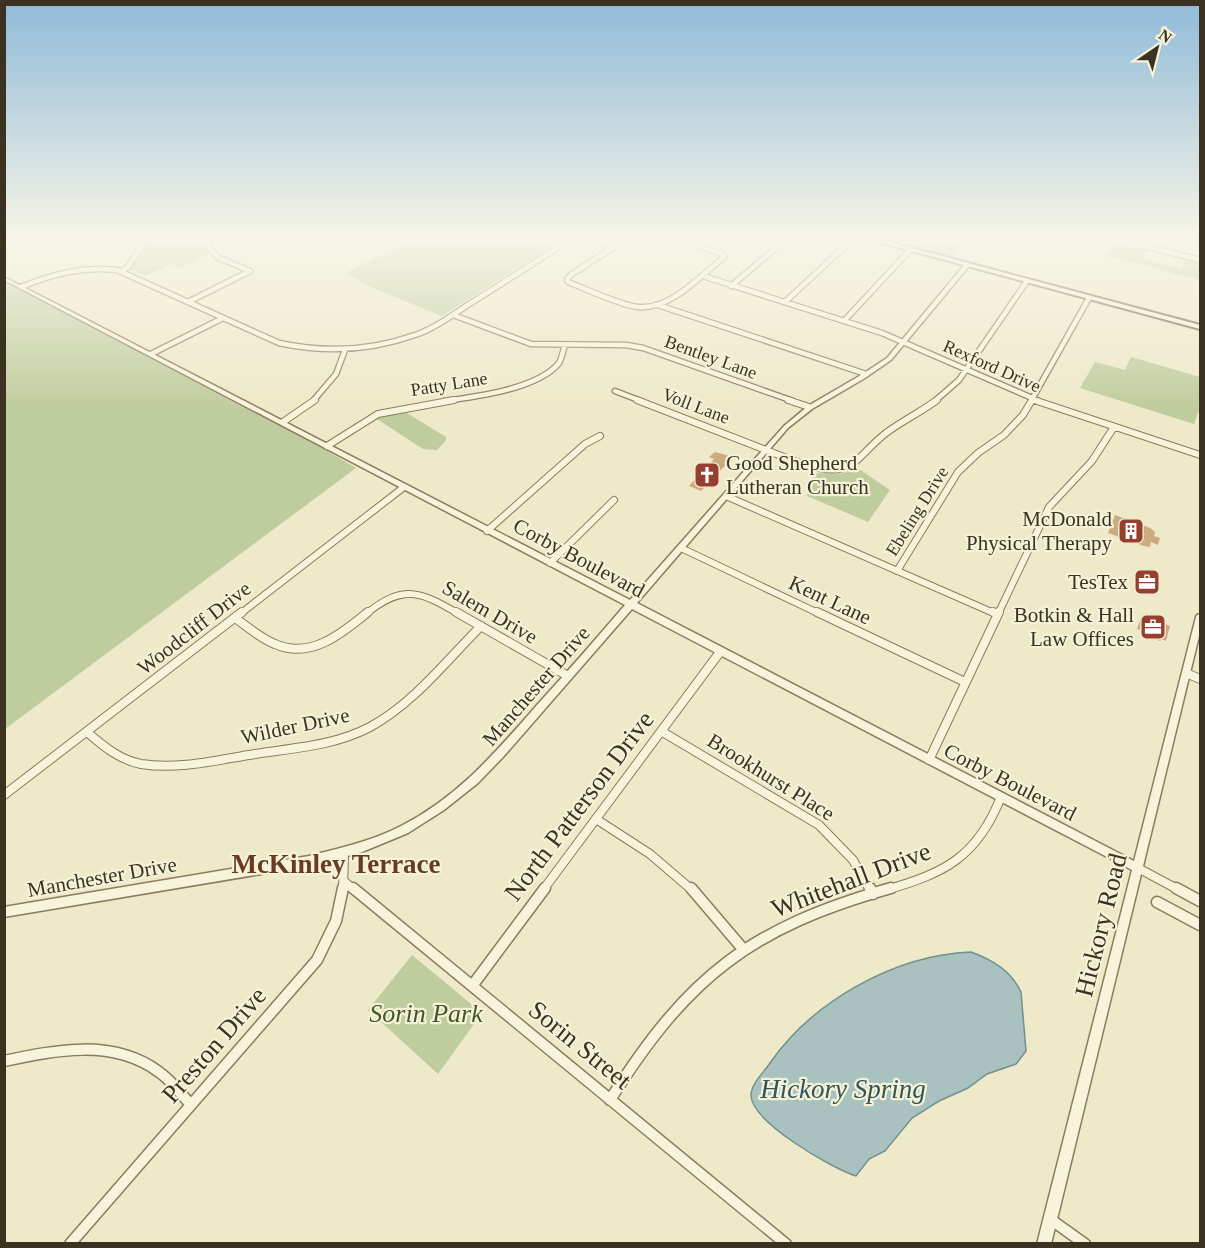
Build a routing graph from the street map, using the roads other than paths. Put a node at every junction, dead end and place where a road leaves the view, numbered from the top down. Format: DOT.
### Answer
graph roads {
  1 [pos="37,295"];
  2 [pos="174,295"];
  3 [pos="202,295"];
  4 [pos="484,295"];
  5 [pos="603,295"];
  6 [pos="676,295"];
  7 [pos="762,295"];
  8 [pos="792,295"];
  9 [pos="868,295"];
  10 [pos="943,295"];
  11 [pos="1017,295"];
  12 [pos="1079,295"];
  13 [pos="1089,298"];
  14 [pos="188,302"];
  15 [pos="785,302"];
  16 [pos="658,305"];
  17 [pos="453,315"];
  18 [pos="222,318"];
  19 [pos="844,321"];
  20 [pos="1200,328"];
  21 [pos="905,342"];
  22 [pos="566,345"];
  23 [pos="345,350"];
  24 [pos="152,354"];
  25 [pos="966,370"];
  26 [pos="866,374"];
  27 [pos="615,391"];
  28 [pos="1032,399"];
  29 [pos="809,406"];
  30 [pos="283,422"];
  31 [pos="1114,427"];
  32 [pos="600,436"];
  33 [pos="327,446"];
  34 [pos="766,450"];
  35 [pos="1200,455"];
  36 [pos="404,487"];
  37 [pos="726,496"];
  38 [pos="614,500"];
  39 [pos="487,531"];
  40 [pos="681,548"];
  41 [pos="550,563"];
  42 [pos="897,571"];
  43 [pos="631,605"];
  44 [pos="997,614"];
  45 [pos="1200,617"];
  46 [pos="235,618"];
  47 [pos="482,626"];
  48 [pos="720,652"];
  49 [pos="1186,673"];
  50 [pos="568,676"];
  51 [pos="1200,679"];
  52 [pos="965,682"];
  53 [pos="661,731"];
  54 [pos="87,732"];
  55 [pos="929,760"];
  56 [pos="4,795"];
  57 [pos="1001,797"];
  58 [pos="596,819"];
  59 [pos="344,853"];
  60 [pos="1138,868"];
  61 [pos="345,882"];
  62 [pos="873,894"];
  63 [pos="1200,901"];
  64 [pos="1157,902"];
  65 [pos="4,912"];
  66 [pos="1200,925"];
  67 [pos="743,949"];
  68 [pos="472,986"];
  69 [pos="4,1061"];
  70 [pos="610,1100"];
  71 [pos="191,1105"];
  72 [pos="1050,1219"];
  73 [pos="70,1244"];
  74 [pos="786,1244"];
  75 [pos="1044,1244"];
  76 [pos="1085,1244"];
  1 -- 24 [label="street, Corby Boulevard"];
  2 -- 14 [label="street"];
  3 -- 14 [label="street"];
  4 -- 17 [label="street"];
  5 -- 16 [label="street"];
  6 -- 16 [label="street"];
  7 -- 15 [label="street, Rexford Drive"];
  8 -- 15 [label="street"];
  9 -- 19 [label="street"];
  10 -- 21 [label="street, Manchester Drive"];
  11 -- 25 [label="street, Voll Lane"];
  12 -- 13 [label="main road"];
  13 -- 20 [label="main road"];
  13 -- 28 [label="street, Ebeling Drive"];
  14 -- 18 [label="street"];
  15 -- 19 [label="street, Rexford Drive"];
  16 -- 26 [label="street"];
  17 -- 22 [label="street, Bentley Lane"];
  17 -- 23 [label="street"];
  18 -- 23 [label="street"];
  18 -- 24 [label="street"];
  19 -- 21 [label="street, Rexford Drive"];
  21 -- 25 [label="street, Rexford Drive"];
  21 -- 26 [label="street, Manchester Drive"];
  22 -- 29 [label="street, Bentley Lane"];
  22 -- 33 [label="street, Patty Lane"];
  23 -- 30 [label="street"];
  24 -- 30 [label="street, Corby Boulevard"];
  25 -- 28 [label="street, Rexford Drive"];
  25 -- 34 [label="street, Voll Lane"];
  26 -- 29 [label="street, Manchester Drive"];
  27 -- 34 [label="street, Voll Lane"];
  28 -- 31 [label="street, Rexford Drive"];
  28 -- 42 [label="street, Ebeling Drive"];
  29 -- 34 [label="street, Manchester Drive"];
  30 -- 33 [label="street, Corby Boulevard"];
  31 -- 35 [label="street, Rexford Drive"];
  31 -- 44 [label="street"];
  32 -- 39 [label="street"];
  33 -- 36 [label="street, Corby Boulevard"];
  34 -- 37 [label="street, Manchester Drive"];
  36 -- 39 [label="street, Corby Boulevard"];
  36 -- 46 [label="street, Woodcliff Drive"];
  37 -- 40 [label="street, Manchester Drive"];
  37 -- 42 [label="street"];
  38 -- 41 [label="street"];
  39 -- 41 [label="street, Corby Boulevard"];
  40 -- 43 [label="street, Manchester Drive"];
  40 -- 52 [label="street, Kent Lane"];
  41 -- 43 [label="street, Corby Boulevard"];
  42 -- 44 [label="street"];
  43 -- 48 [label="street, Corby Boulevard"];
  43 -- 50 [label="street, Manchester Drive"];
  44 -- 52 [label="street"];
  45 -- 49 [label="street, Hickory Road"];
  46 -- 47 [label="street, Salem Drive"];
  46 -- 54 [label="street, Woodcliff Drive"];
  47 -- 50 [label="street, Salem Drive"];
  47 -- 54 [label="street, Wilder Drive"];
  48 -- 53 [label="street, North Patterson Drive"];
  48 -- 55 [label="street, Corby Boulevard"];
  49 -- 51 [label="street"];
  49 -- 60 [label="street, Hickory Road"];
  50 -- 59 [label="street, Manchester Drive"];
  52 -- 55 [label="street"];
  53 -- 58 [label="street, North Patterson Drive"];
  53 -- 62 [label="street, Brookhurst Place"];
  54 -- 56 [label="street, Woodcliff Drive"];
  55 -- 57 [label="street, Corby Boulevard"];
  57 -- 60 [label="street, Corby Boulevard"];
  57 -- 62 [label="street, Whitehall Drive"];
  58 -- 67 [label="street"];
  58 -- 68 [label="street, North Patterson Drive"];
  59 -- 61 [label="street, Preston Drive"];
  59 -- 65 [label="street, Manchester Drive"];
  60 -- 63 [label="street"];
  60 -- 72 [label="street, Hickory Road"];
  61 -- 68 [label="street, Sorin Street"];
  61 -- 71 [label="street, Preston Drive"];
  62 -- 67 [label="street, Whitehall Drive"];
  64 -- 66 [label="street"];
  67 -- 70 [label="street, Whitehall Drive"];
  68 -- 70 [label="street, Sorin Street"];
  69 -- 71 [label="street"];
  70 -- 74 [label="street, Sorin Street"];
  71 -- 73 [label="street, Preston Drive"];
  72 -- 75 [label="street, Hickory Road"];
  72 -- 76 [label="street"];
}
